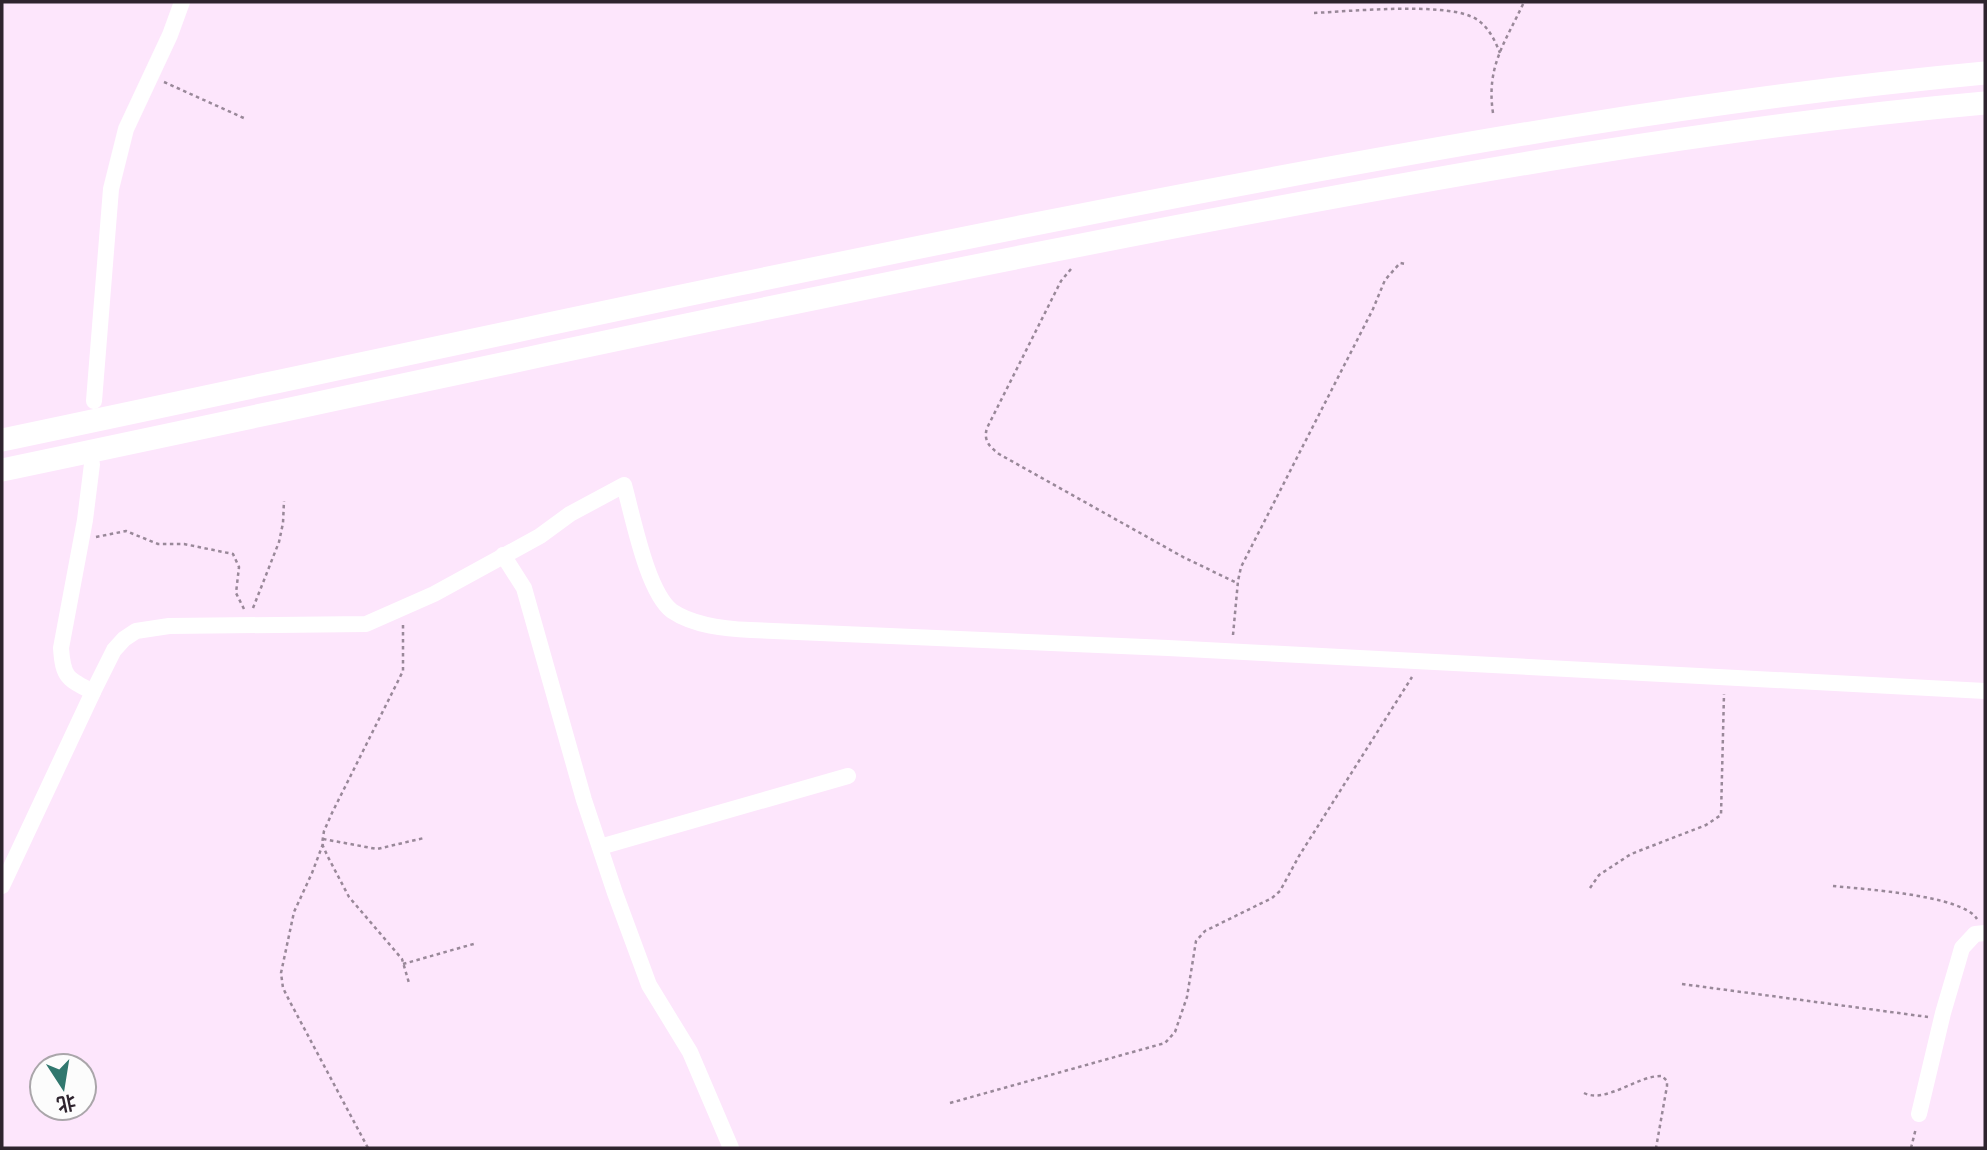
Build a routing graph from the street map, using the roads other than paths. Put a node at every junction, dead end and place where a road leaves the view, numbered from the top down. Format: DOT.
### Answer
graph roads {
  1 [pos="182,2"];
  2 [pos="1985,73"];
  3 [pos="1985,103"];
  4 [pos="94,401"];
  5 [pos="2,440"];
  6 [pos="92,464"];
  7 [pos="2,470"];
  8 [pos="503,555"];
  9 [pos="1985,691"];
  10 [pos="93,692"];
  11 [pos="848,776"];
  12 [pos="600,847"];
  13 [pos="2,886"];
  14 [pos="1983,933"];
  15 [pos="1919,1114"];
  16 [pos="731,1148"];
  1 -- 4 [label="street"];
  2 -- 5 [label="highway"];
  3 -- 7 [label="highway"];
  6 -- 10 [label="street"];
  8 -- 9 [label="street"];
  8 -- 10 [label="street"];
  8 -- 12 [label="street"];
  10 -- 13 [label="street"];
  11 -- 12 [label="street"];
  12 -- 16 [label="street"];
  14 -- 15 [label="street"];
}
